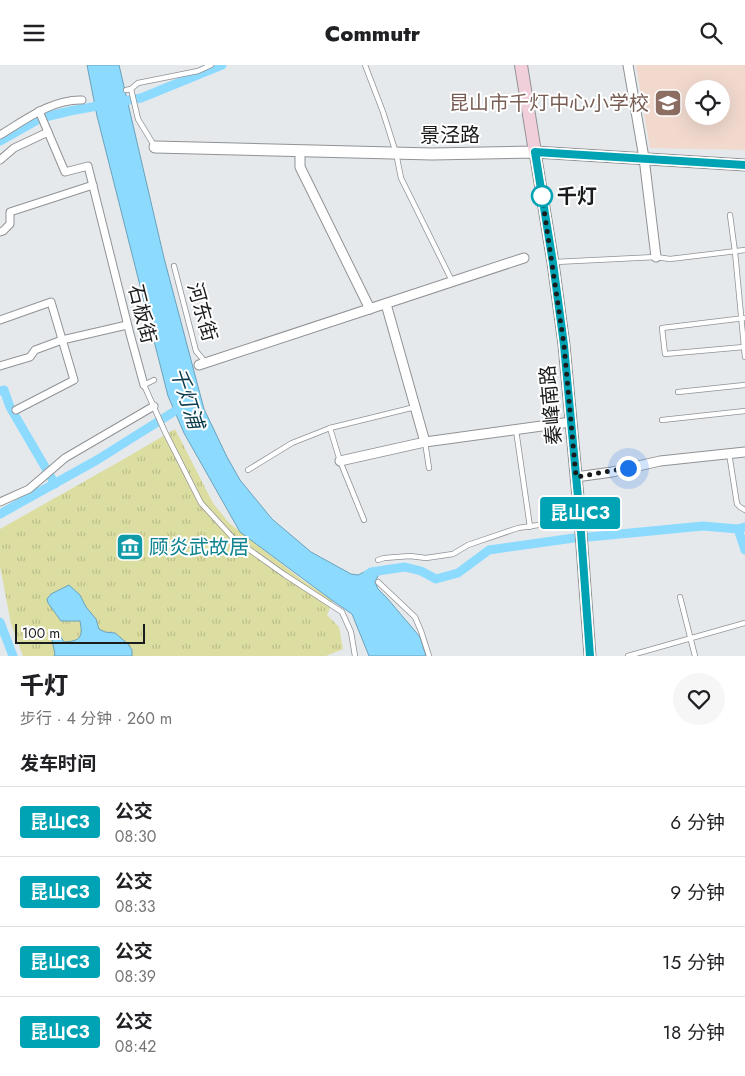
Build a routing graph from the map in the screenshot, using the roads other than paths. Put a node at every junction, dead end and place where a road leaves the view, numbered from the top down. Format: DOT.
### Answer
graph roads {
  1 [pos="210,65"];
  2 [pos="365,65"];
  3 [pos="521,65"];
  4 [pos="628,65"];
  5 [pos="82,100"];
  6 [pos="39,111"];
  7 [pos="48,132"];
  8 [pos="0,135"];
  9 [pos="155,147"];
  10 [pos="300,151"];
  11 [pos="535,152"];
  12 [pos="396,153"];
  13 [pos="644,158"];
  14 [pos="0,160"];
  15 [pos="745,165"];
  16 [pos="93,185"];
  17 [pos="730,215"];
  18 [pos="0,232"];
  19 [pos="745,251"];
  20 [pos="735,252"];
  21 [pos="656,257"];
  22 [pos="524,258"];
  23 [pos="553,263"];
  24 [pos="174,266"];
  25 [pos="745,274"];
  26 [pos="737,275"];
  27 [pos="452,282"];
  28 [pos="386,304"];
  29 [pos="370,309"];
  30 [pos="743,319"];
  31 [pos="0,320"];
  32 [pos="127,325"];
  33 [pos="62,340"];
  34 [pos="744,347"];
  35 [pos="745,357"];
  36 [pos="202,364"];
  37 [pos="0,366"];
  38 [pos="154,380"];
  39 [pos="144,385"];
  40 [pos="745,385"];
  41 [pos="678,392"];
  42 [pos="415,407"];
  43 [pos="155,409"];
  44 [pos="16,410"];
  45 [pos="745,411"];
  46 [pos="662,420"];
  47 [pos="571,422"];
  48 [pos="330,429"];
  49 [pos="516,429"];
  50 [pos="425,442"];
  51 [pos="745,451"];
  52 [pos="729,453"];
  53 [pos="340,461"];
  54 [pos="429,468"];
  55 [pos="248,470"];
  56 [pos="576,477"];
  57 [pos="0,502"];
  58 [pos="745,510"];
  59 [pos="580,519"];
  60 [pos="364,520"];
  61 [pos="530,527"];
  62 [pos="378,560"];
  63 [pos="378,582"];
  64 [pos="680,597"];
  65 [pos="745,623"];
  66 [pos="690,638"];
  67 [pos="355,656"];
  68 [pos="429,656"];
  69 [pos="590,656"];
  70 [pos="628,656"];
  71 [pos="694,656"];
  1 -- 9 [label="lane"];
  2 -- 12 [label="lane"];
  3 -- 11 [label="main road"];
  4 -- 13 [label="street"];
  5 -- 6 [label="street"];
  6 -- 7 [label="street, 石板街"];
  6 -- 8 [label="street"];
  7 -- 14 [label="street"];
  7 -- 16 [label="street, 石板街"];
  9 -- 10 [label="street, 景泾路"];
  10 -- 12 [label="street, 景泾路"];
  10 -- 29 [label="street"];
  11 -- 12 [label="street, 景泾路"];
  11 -- 13 [label="street, 景泾路"];
  11 -- 23 [label="street, 秦峰南路"];
  12 -- 27 [label="lane"];
  13 -- 15 [label="street, 景泾路"];
  13 -- 21 [label="street"];
  16 -- 18 [label="street"];
  16 -- 32 [label="street, 石板街"];
  17 -- 20 [label="lane"];
  19 -- 20 [label="lane"];
  20 -- 21 [label="lane"];
  20 -- 26 [label="lane"];
  21 -- 23 [label="lane"];
  22 -- 27 [label="street"];
  23 -- 47 [label="street, 秦峰南路"];
  24 -- 36 [label="lane, 河东街"];
  25 -- 26 [label="lane"];
  26 -- 30 [label="lane"];
  27 -- 28 [label="street"];
  28 -- 29 [label="street"];
  28 -- 42 [label="street"];
  29 -- 36 [label="street"];
  30 -- 34 [label="lane"];
  30 -- 34 [label="lane"];
  31 -- 33 [label="street"];
  32 -- 33 [label="street"];
  32 -- 39 [label="street, 石板街"];
  33 -- 37 [label="street"];
  33 -- 44 [label="street"];
  34 -- 35 [label="lane"];
  38 -- 39 [label="lane"];
  39 -- 43 [label="lane, 石板街"];
  40 -- 41 [label="lane"];
  42 -- 48 [label="lane"];
  42 -- 50 [label="street"];
  43 -- 57 [label="street"];
  43 -- 67 [label="lane, 石板街"];
  45 -- 46 [label="lane"];
  47 -- 49 [label="street"];
  47 -- 56 [label="street, 秦峰南路"];
  48 -- 53 [label="lane"];
  48 -- 55 [label="lane"];
  49 -- 50 [label="street"];
  49 -- 61 [label="lane"];
  50 -- 53 [label="street"];
  50 -- 54 [label="lane"];
  51 -- 52 [label="street"];
  52 -- 56 [label="street"];
  52 -- 58 [label="lane"];
  53 -- 60 [label="lane"];
  56 -- 59 [label="street, 秦峰南路"];
  59 -- 61 [label="lane"];
  59 -- 69 [label="street, 秦峰南路"];
  61 -- 62 [label="lane"];
  63 -- 68 [label="lane"];
  64 -- 66 [label="lane"];
  65 -- 66 [label="lane"];
  66 -- 70 [label="lane"];
  66 -- 71 [label="lane"];
}
